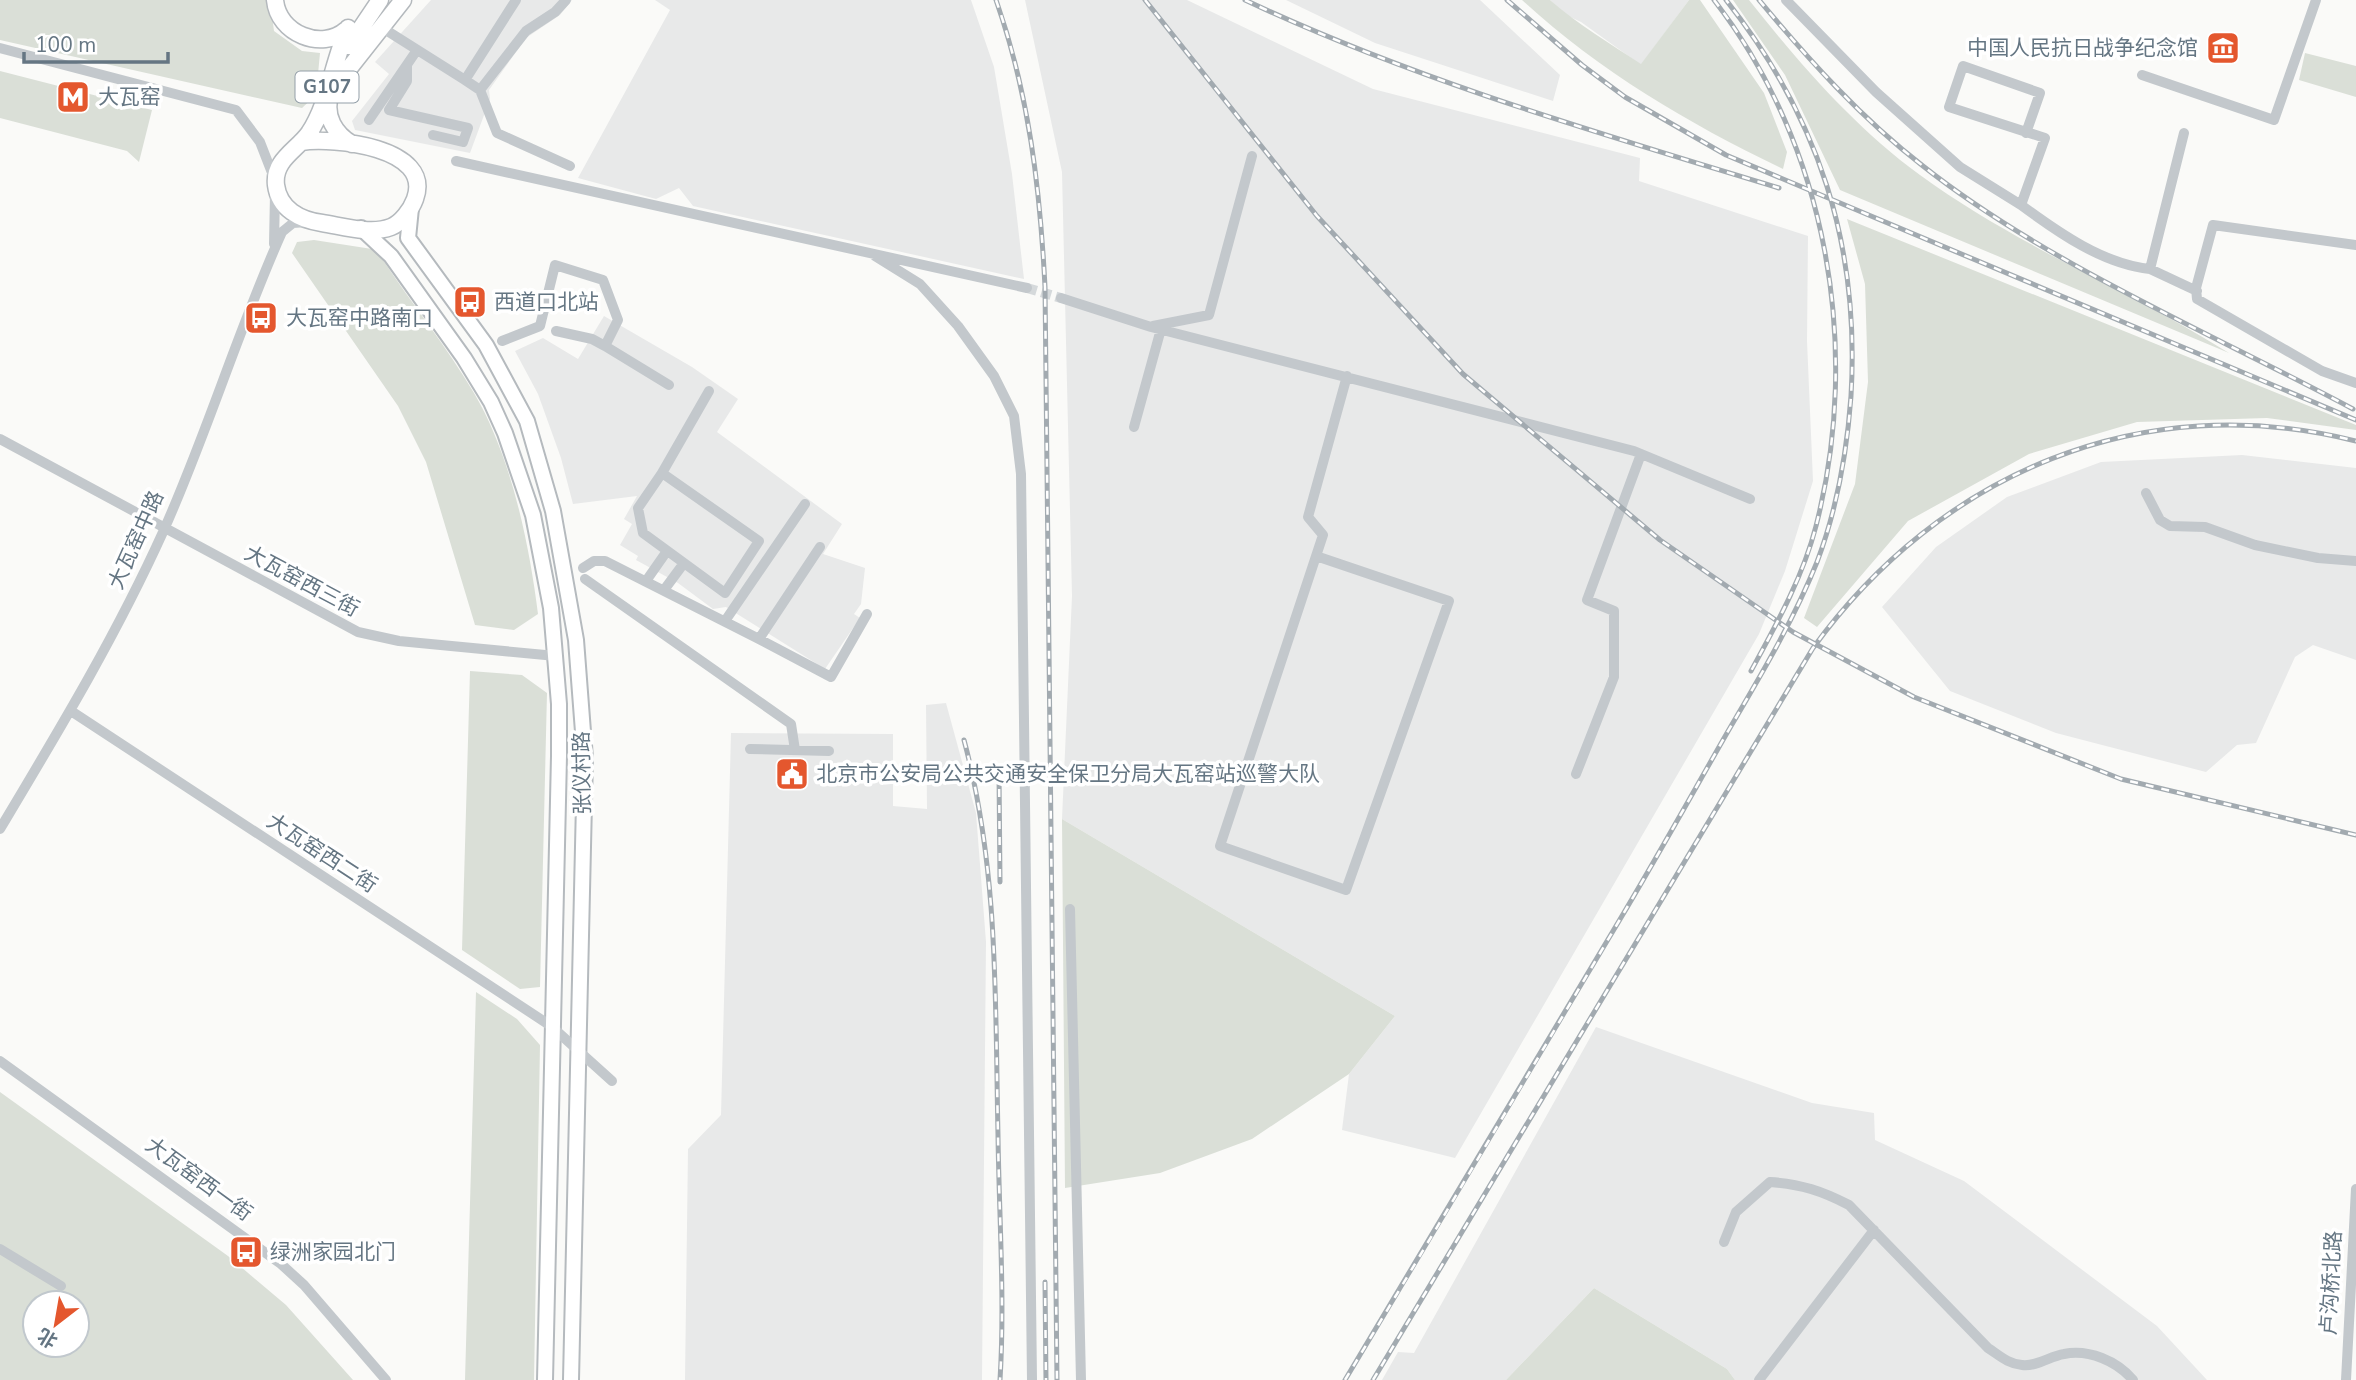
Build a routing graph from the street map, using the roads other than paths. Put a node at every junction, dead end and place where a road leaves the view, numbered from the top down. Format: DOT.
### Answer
graph roads {
  1 [pos="275,0"];
  2 [pos="370,0"];
  3 [pos="380,0"];
  4 [pos="403,0"];
  5 [pos="516,0"];
  6 [pos="566,0"];
  7 [pos="1786,0"];
  8 [pos="2316,0"];
  9 [pos="381,27"];
  10 [pos="348,28"];
  11 [pos="0,48"];
  12 [pos="418,50"];
  13 [pos="407,65"];
  14 [pos="2142,75"];
  15 [pos="465,80"];
  16 [pos="480,90"];
  17 [pos="330,97"];
  18 [pos="369,120"];
  19 [pos="2026,133"];
  20 [pos="2184,133"];
  21 [pos="433,135"];
  22 [pos="301,142"];
  23 [pos="354,145"];
  24 [pos="1252,156"];
  25 [pos="456,161"];
  26 [pos="570,166"];
  27 [pos="276,184"];
  28 [pos="2021,205"];
  29 [pos="411,208"];
  30 [pos="310,221"];
  31 [pos="361,228"];
  32 [pos="2356,244"];
  33 [pos="273,250"];
  34 [pos="875,256"];
  35 [pos="2150,269"];
  36 [pos="1027,288"];
  37 [pos="2196,291"];
  38 [pos="1062,298"];
  39 [pos="1156,328"];
  40 [pos="556,331"];
  41 [pos="502,341"];
  42 [pos="605,346"];
  43 [pos="1347,376"];
  44 [pos="2356,383"];
  45 [pos="669,385"];
  46 [pos="709,391"];
  47 [pos="1134,427"];
  48 [pos="0,439"];
  49 [pos="1642,454"];
  50 [pos="662,473"];
  51 [pos="2146,493"];
  52 [pos="1750,499"];
  53 [pos="805,503"];
  54 [pos="164,529"];
  55 [pos="820,548"];
  56 [pos="667,551"];
  57 [pos="1316,556"];
  58 [pos="2356,561"];
  59 [pos="684,563"];
  60 [pos="646,581"];
  61 [pos="664,590"];
  62 [pos="867,614"];
  63 [pos="725,621"];
  64 [pos="759,639"];
  65 [pos="556,656"];
  66 [pos="71,711"];
  67 [pos="750,750"];
  68 [pos="795,750"];
  69 [pos="829,751"];
  70 [pos="1576,774"];
  71 [pos="0,829"];
  72 [pos="1070,909"];
  73 [pos="551,1026"];
  74 [pos="578,1052"];
  75 [pos="0,1061"];
  76 [pos="612,1081"];
  77 [pos="2356,1189"];
  78 [pos="1874,1230"];
  79 [pos="1724,1242"];
  80 [pos="0,1249"];
  81 [pos="61,1286"];
  82 [pos="386,1380"];
  83 [pos="545,1380"];
  84 [pos="571,1380"];
  85 [pos="1032,1380"];
  86 [pos="1081,1380"];
  87 [pos="1759,1380"];
  88 [pos="2133,1380"];
  89 [pos="2346,1380"];
  1 -- 10 [label="highway"];
  2 -- 10 [label="highway, G107"];
  3 -- 17 [label="highway, G107"];
  4 -- 9 [label="highway, G107"];
  5 -- 15 [label="street"];
  6 -- 16 [label="street"];
  7 -- 28 [label="street"];
  8 -- 14 [label="street"];
  9 -- 12 [label="street"];
  9 -- 17 [label="highway, G107"];
  10 -- 22 [label="highway, G107"];
  11 -- 27 [label="street"];
  12 -- 13 [label="street"];
  12 -- 15 [label="street"];
  13 -- 18 [label="street"];
  13 -- 21 [label="street"];
  15 -- 16 [label="street"];
  16 -- 26 [label="street"];
  17 -- 23 [label="highway, G107"];
  19 -- 19 [label="street"];
  19 -- 28 [label="street"];
  20 -- 35 [label="street"];
  22 -- 23 [label="highway"];
  22 -- 27 [label="highway, G107"];
  23 -- 29 [label="highway"];
  24 -- 39 [label="street"];
  25 -- 34 [label="street"];
  27 -- 30 [label="highway"];
  27 -- 33 [label="street, 大瓦窑中路"];
  28 -- 35 [label="street"];
  29 -- 31 [label="highway"];
  29 -- 74 [label="main road, 张仪村路"];
  30 -- 31 [label="highway"];
  30 -- 33 [label="street, 大瓦窑中路"];
  31 -- 65 [label="main road, 张仪村路"];
  32 -- 37 [label="street"];
  33 -- 54 [label="street, 大瓦窑中路"];
  34 -- 36 [label="street"];
  34 -- 85 [label="street"];
  35 -- 37 [label="street"];
  37 -- 44 [label="street"];
  38 -- 39 [label="street"];
  39 -- 43 [label="street"];
  39 -- 47 [label="street"];
  40 -- 42 [label="street"];
  41 -- 42 [label="street"];
  42 -- 45 [label="street"];
  43 -- 49 [label="street"];
  43 -- 57 [label="street"];
  46 -- 50 [label="street"];
  48 -- 54 [label="street, 大瓦窑西三街"];
  49 -- 52 [label="street"];
  49 -- 70 [label="street"];
  50 -- 56 [label="street"];
  50 -- 59 [label="street"];
  51 -- 58 [label="street"];
  53 -- 63 [label="street"];
  54 -- 65 [label="street, 大瓦窑西三街"];
  54 -- 66 [label="street, 大瓦窑中路"];
  55 -- 64 [label="street"];
  56 -- 59 [label="street"];
  56 -- 60 [label="street"];
  57 -- 57 [label="street"];
  59 -- 61 [label="street"];
  60 -- 61 [label="street"];
  60 -- 68 [label="street"];
  61 -- 63 [label="street"];
  62 -- 64 [label="street"];
  63 -- 64 [label="street"];
  65 -- 73 [label="main road, 张仪村路"];
  66 -- 71 [label="street, 大瓦窑中路"];
  66 -- 73 [label="street, 大瓦窑西二街"];
  67 -- 68 [label="street"];
  68 -- 69 [label="street"];
  72 -- 86 [label="street"];
  73 -- 74 [label="street, 大瓦窑西二街"];
  73 -- 83 [label="main road, 张仪村路"];
  74 -- 76 [label="street"];
  74 -- 84 [label="main road, 张仪村路"];
  75 -- 82 [label="street, 大瓦窑西一街"];
  77 -- 89 [label="street, 卢沟桥北路"];
  78 -- 79 [label="street"];
  78 -- 87 [label="street"];
  78 -- 88 [label="street"];
  80 -- 81 [label="street"];
}
